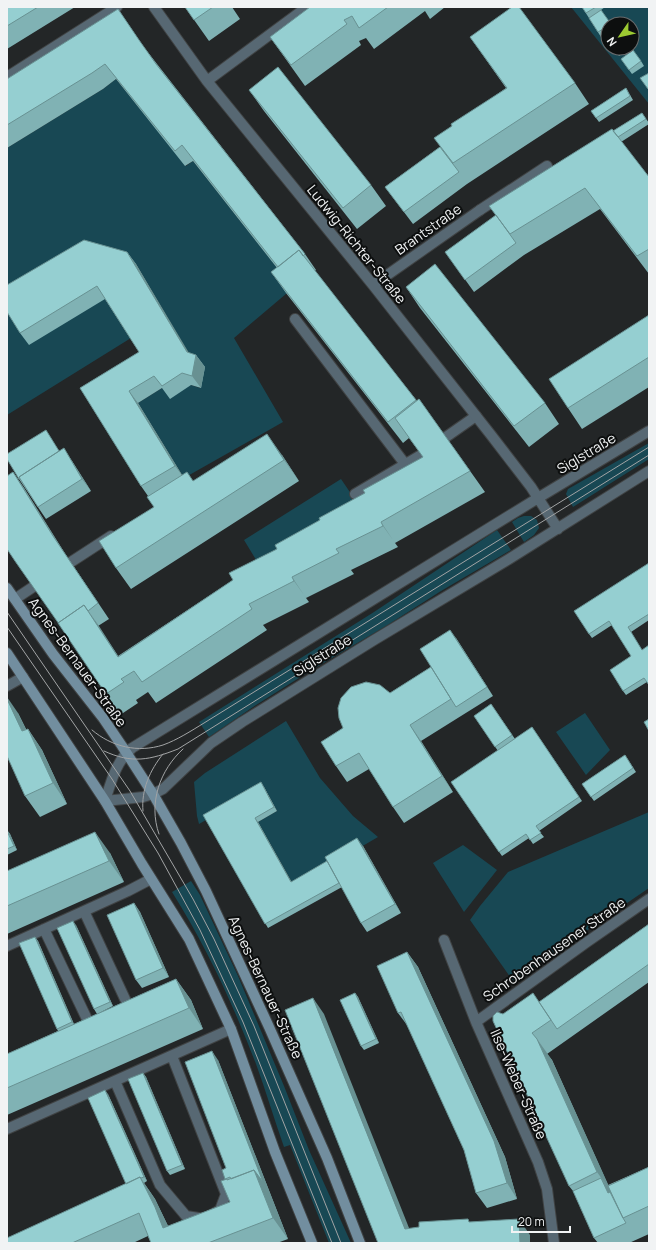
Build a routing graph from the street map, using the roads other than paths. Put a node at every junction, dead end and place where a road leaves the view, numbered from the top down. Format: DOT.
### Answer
graph roads {
  1 [pos="116,7"];
  2 [pos="154,7"];
  3 [pos="307,7"];
  4 [pos="7,77"];
  5 [pos="207,81"];
  6 [pos="547,166"];
  7 [pos="373,285"];
  8 [pos="294,319"];
  9 [pos="476,416"];
  10 [pos="649,431"];
  11 [pos="446,437"];
  12 [pos="421,455"];
  13 [pos="405,464"];
  14 [pos="649,471"];
  15 [pos="355,494"];
  16 [pos="538,498"];
  17 [pos="558,529"];
  18 [pos="118,532"];
  19 [pos="71,562"];
  20 [pos="33,587"];
  21 [pos="7,588"];
  22 [pos="15,600"];
  23 [pos="7,653"];
  24 [pos="23,677"];
  25 [pos="7,686"];
  26 [pos="126,753"];
  27 [pos="152,794"];
  28 [pos="105,801"];
  29 [pos="151,879"];
  30 [pos="649,899"];
  31 [pos="84,911"];
  32 [pos="44,929"];
  33 [pos="444,940"];
  34 [pos="7,946"];
  35 [pos="125,999"];
  36 [pos="86,1017"];
  37 [pos="476,1022"];
  38 [pos="231,1029"];
  39 [pos="172,1056"];
  40 [pos="115,1081"];
  41 [pos="7,1129"];
  42 [pos="312,1243"];
  43 [pos="360,1243"];
  44 [pos="554,1243"];
  1 -- 4 [label="street"];
  2 -- 5 [label="street, Ludwig-Richter-Straße"];
  3 -- 5 [label="street"];
  5 -- 7 [label="street, Ludwig-Richter-Straße"];
  6 -- 7 [label="street, Brantstraße"];
  7 -- 9 [label="street, Ludwig-Richter-Straße"];
  8 -- 13 [label="street"];
  9 -- 11 [label="street"];
  9 -- 16 [label="street, Ludwig-Richter-Straße"];
  10 -- 16 [label="street, Siglstraße"];
  12 -- 13 [label="street"];
  13 -- 15 [label="street"];
  14 -- 17 [label="street, Siglstraße"];
  16 -- 17 [label="street"];
  16 -- 26 [label="street, Siglstraße"];
  17 -- 27 [label="street, Siglstraße"];
  18 -- 19 [label="street"];
  20 -- 22 [label="street"];
  21 -- 22 [label="main road, Agnes-Bernauer-Straße"];
  22 -- 26 [label="main road, Agnes-Bernauer-Straße"];
  23 -- 24 [label="main road"];
  24 -- 25 [label="street"];
  24 -- 28 [label="main road"];
  26 -- 27 [label="main road, Agnes-Bernauer-Straße"];
  26 -- 28 [label="street"];
  27 -- 28 [label="street, Siglstraße"];
  27 -- 43 [label="main road, Agnes-Bernauer-Straße"];
  28 -- 29 [label="main road"];
  29 -- 31 [label="street"];
  29 -- 38 [label="main road"];
  30 -- 37 [label="street, Schrobenhausener Straße"];
  31 -- 32 [label="street"];
  31 -- 35 [label="street"];
  32 -- 34 [label="street"];
  32 -- 36 [label="street"];
  33 -- 37 [label="street, Ilse-Weber-Straße"];
  37 -- 44 [label="street, Ilse-Weber-Straße"];
  38 -- 39 [label="street"];
  38 -- 42 [label="main road"];
  39 -- 40 [label="street"];
  39 -- 40 [label="street"];
  40 -- 41 [label="street"];
}
